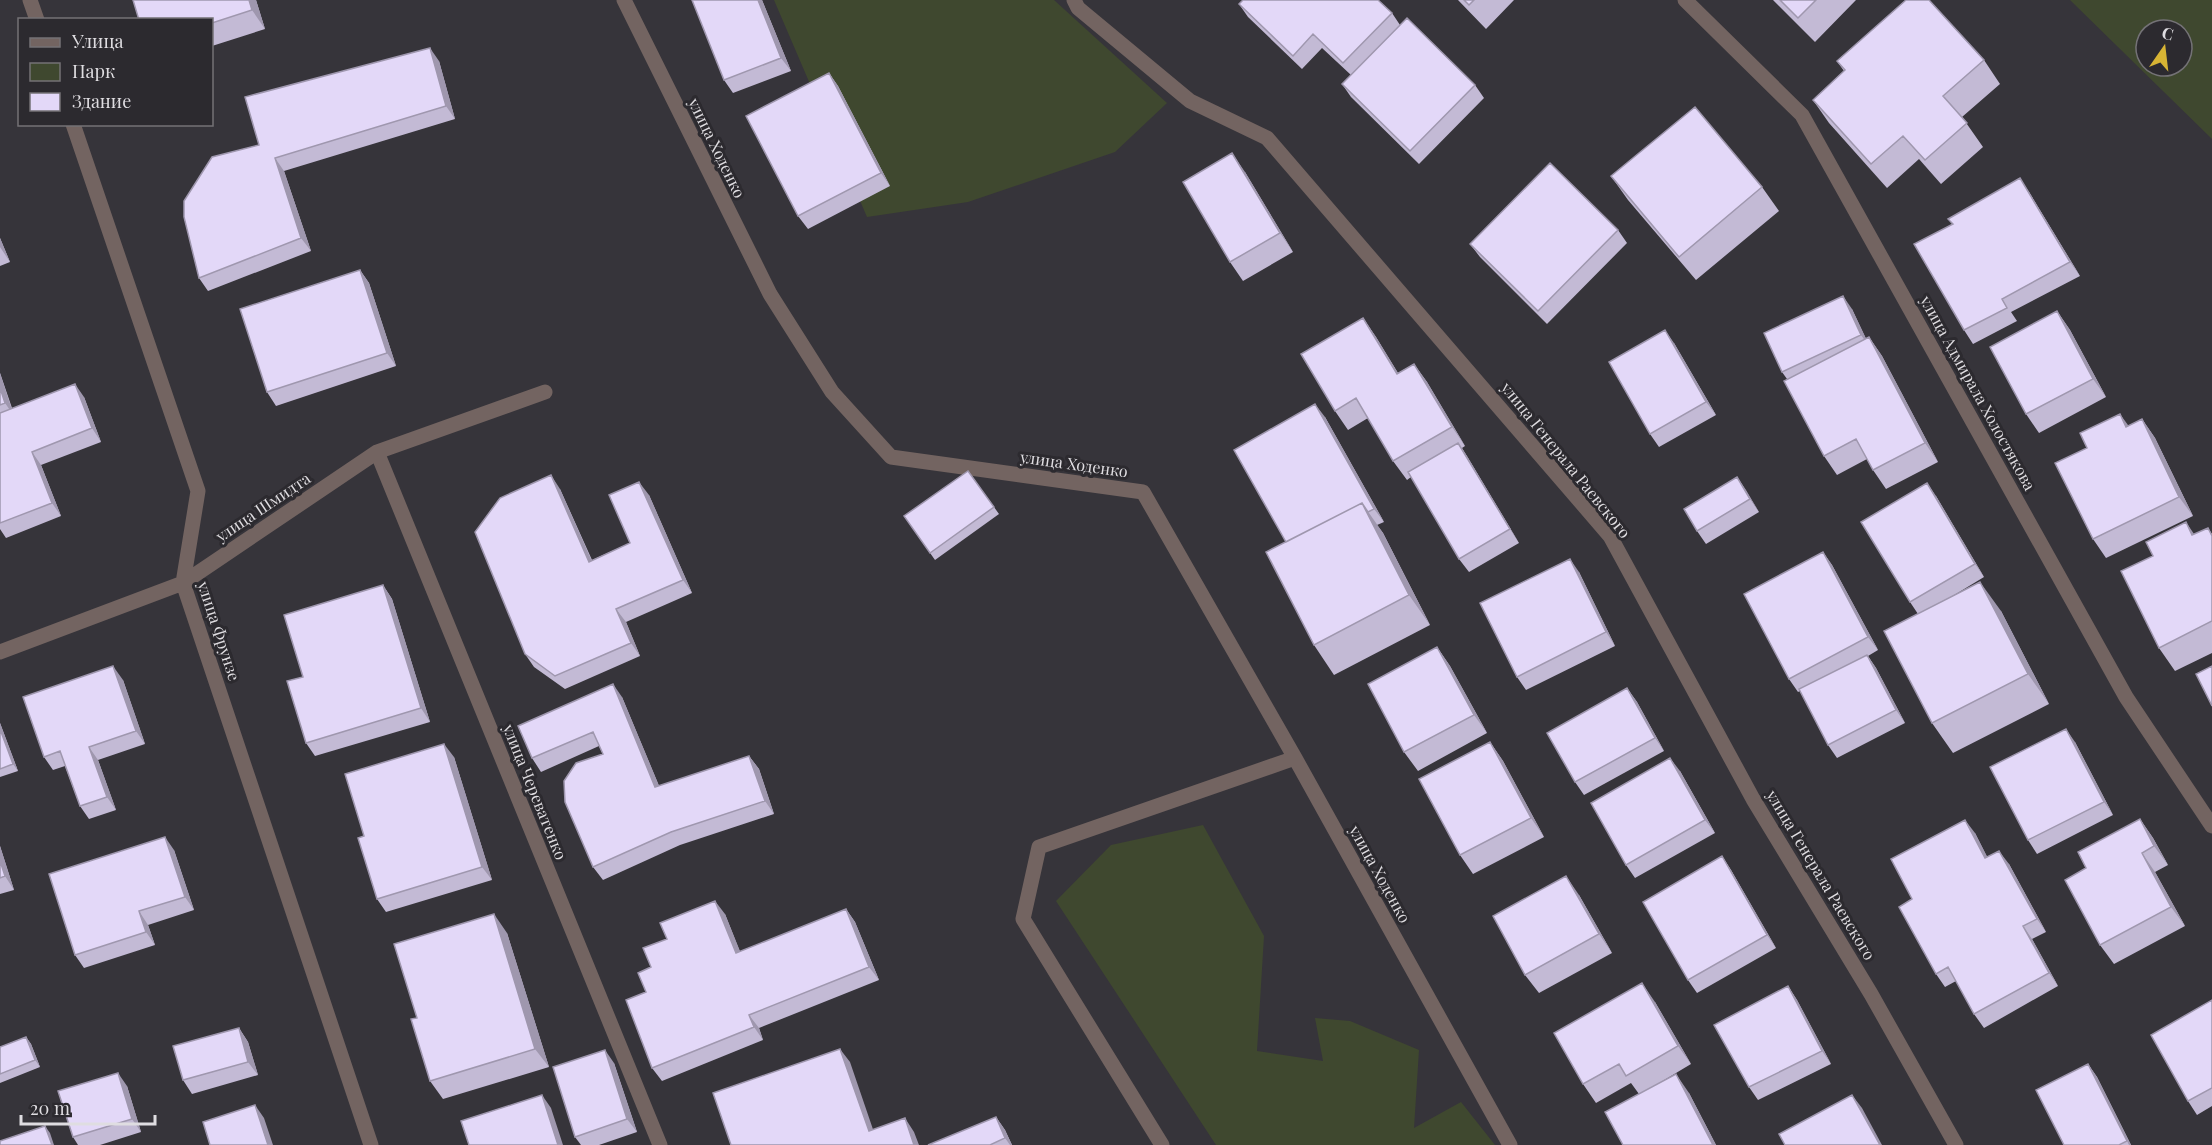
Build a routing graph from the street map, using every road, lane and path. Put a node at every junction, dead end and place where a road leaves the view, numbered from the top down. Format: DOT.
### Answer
graph roads {
  1 [pos="30,0"];
  2 [pos="624,0"];
  3 [pos="1074,0"];
  4 [pos="1685,0"];
  5 [pos="36,18"];
  6 [pos="74,126"];
  7 [pos="545,392"];
  8 [pos="377,452"];
  9 [pos="183,583"];
  10 [pos="0,652"];
  11 [pos="1295,758"];
  12 [pos="2212,826"];
  13 [pos="371,1145"];
  14 [pos="660,1145"];
  15 [pos="1162,1145"];
  16 [pos="1510,1145"];
  17 [pos="1956,1145"];
  1 -- 5 [label="street"];
  2 -- 11 [label="street, улица Ходенко"];
  3 -- 17 [label="street, улица Генерала Раевского"];
  4 -- 12 [label="street, улица Адмирала Холостякова"];
  6 -- 9 [label="street, улица Фрунзе"];
  7 -- 8 [label="street, улица Шмидта"];
  8 -- 9 [label="street, улица Шмидта"];
  8 -- 14 [label="street, улица Череватенко"];
  9 -- 10 [label="street, улица Шмидта"];
  9 -- 13 [label="street, улица Фрунзе"];
  11 -- 15 [label="street"];
  11 -- 16 [label="street, улица Ходенко"];
}
